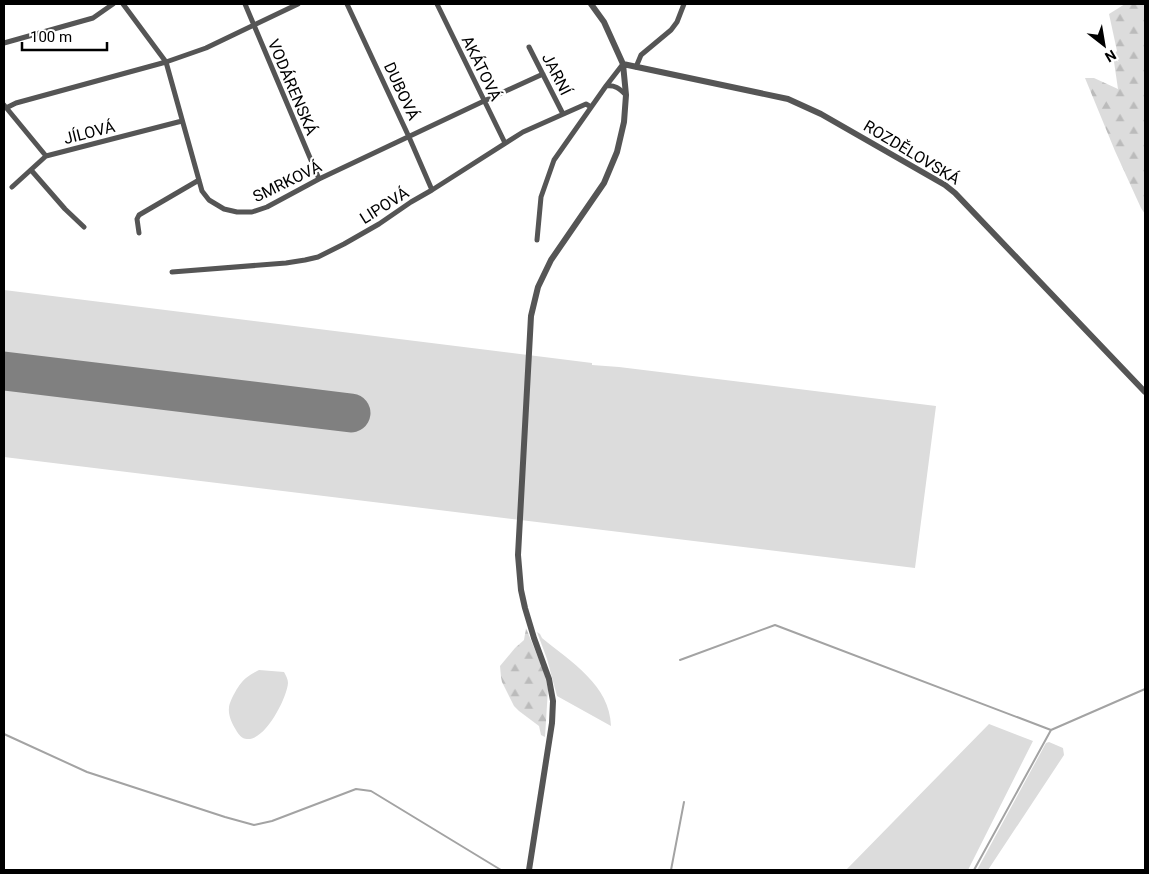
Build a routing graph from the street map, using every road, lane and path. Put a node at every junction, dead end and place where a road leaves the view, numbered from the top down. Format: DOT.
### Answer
graph roads {
  1 [pos="113,4"];
  2 [pos="123,4"];
  3 [pos="245,4"];
  4 [pos="297,4"];
  5 [pos="347,4"];
  6 [pos="437,4"];
  7 [pos="592,4"];
  8 [pos="684,4"];
  9 [pos="254,25"];
  10 [pos="4,43"];
  11 [pos="529,46"];
  12 [pos="166,62"];
  13 [pos="623,64"];
  14 [pos="636,68"];
  15 [pos="543,74"];
  16 [pos="606,86"];
  17 [pos="626,96"];
  18 [pos="484,101"];
  19 [pos="592,106"];
  20 [pos="5,107"];
  21 [pos="563,114"];
  22 [pos="182,120"];
  23 [pos="409,137"];
  24 [pos="505,143"];
  25 [pos="46,156"];
  26 [pos="31,170"];
  27 [pos="319,179"];
  28 [pos="199,180"];
  29 [pos="12,186"];
  30 [pos="432,190"];
  31 [pos="84,228"];
  32 [pos="139,233"];
  33 [pos="537,240"];
  34 [pos="172,272"];
  35 [pos="1145,392"];
  36 [pos="529,870"];
  1 -- 10 [label="street"];
  2 -- 12 [label="street, SMRKOVÁ"];
  3 -- 9 [label="street, VODÁRENSKÁ"];
  4 -- 9 [label="street"];
  5 -- 23 [label="street, DUBOVÁ"];
  6 -- 18 [label="street, AKÁTOVÁ"];
  7 -- 13 [label="street"];
  8 -- 14 [label="street"];
  9 -- 12 [label="street"];
  9 -- 27 [label="street, VODÁRENSKÁ"];
  11 -- 15 [label="street, JARNÍ"];
  12 -- 20 [label="street"];
  12 -- 22 [label="street, SMRKOVÁ"];
  13 -- 14 [label="street, ROZDĚLOVSKÁ"];
  13 -- 16 [label="street"];
  13 -- 17 [label="street"];
  14 -- 35 [label="street, ROZDĚLOVSKÁ"];
  15 -- 18 [label="street, SMRKOVÁ"];
  15 -- 21 [label="street, JARNÍ"];
  16 -- 17 [label="street"];
  16 -- 19 [label="street"];
  17 -- 36 [label="street"];
  18 -- 23 [label="street, SMRKOVÁ"];
  18 -- 24 [label="street, AKÁTOVÁ"];
  19 -- 21 [label="street, LIPOVÁ"];
  19 -- 33 [label="street"];
  20 -- 25 [label="street"];
  21 -- 24 [label="street, LIPOVÁ"];
  22 -- 25 [label="street, JÍLOVÁ"];
  22 -- 28 [label="street, SMRKOVÁ"];
  23 -- 27 [label="street, SMRKOVÁ"];
  23 -- 30 [label="street, DUBOVÁ"];
  24 -- 30 [label="street, LIPOVÁ"];
  25 -- 26 [label="street, JÍLOVÁ"];
  26 -- 29 [label="street, JÍLOVÁ"];
  26 -- 31 [label="street"];
  27 -- 28 [label="street, SMRKOVÁ"];
  28 -- 32 [label="street"];
  30 -- 34 [label="street, LIPOVÁ"];
}
